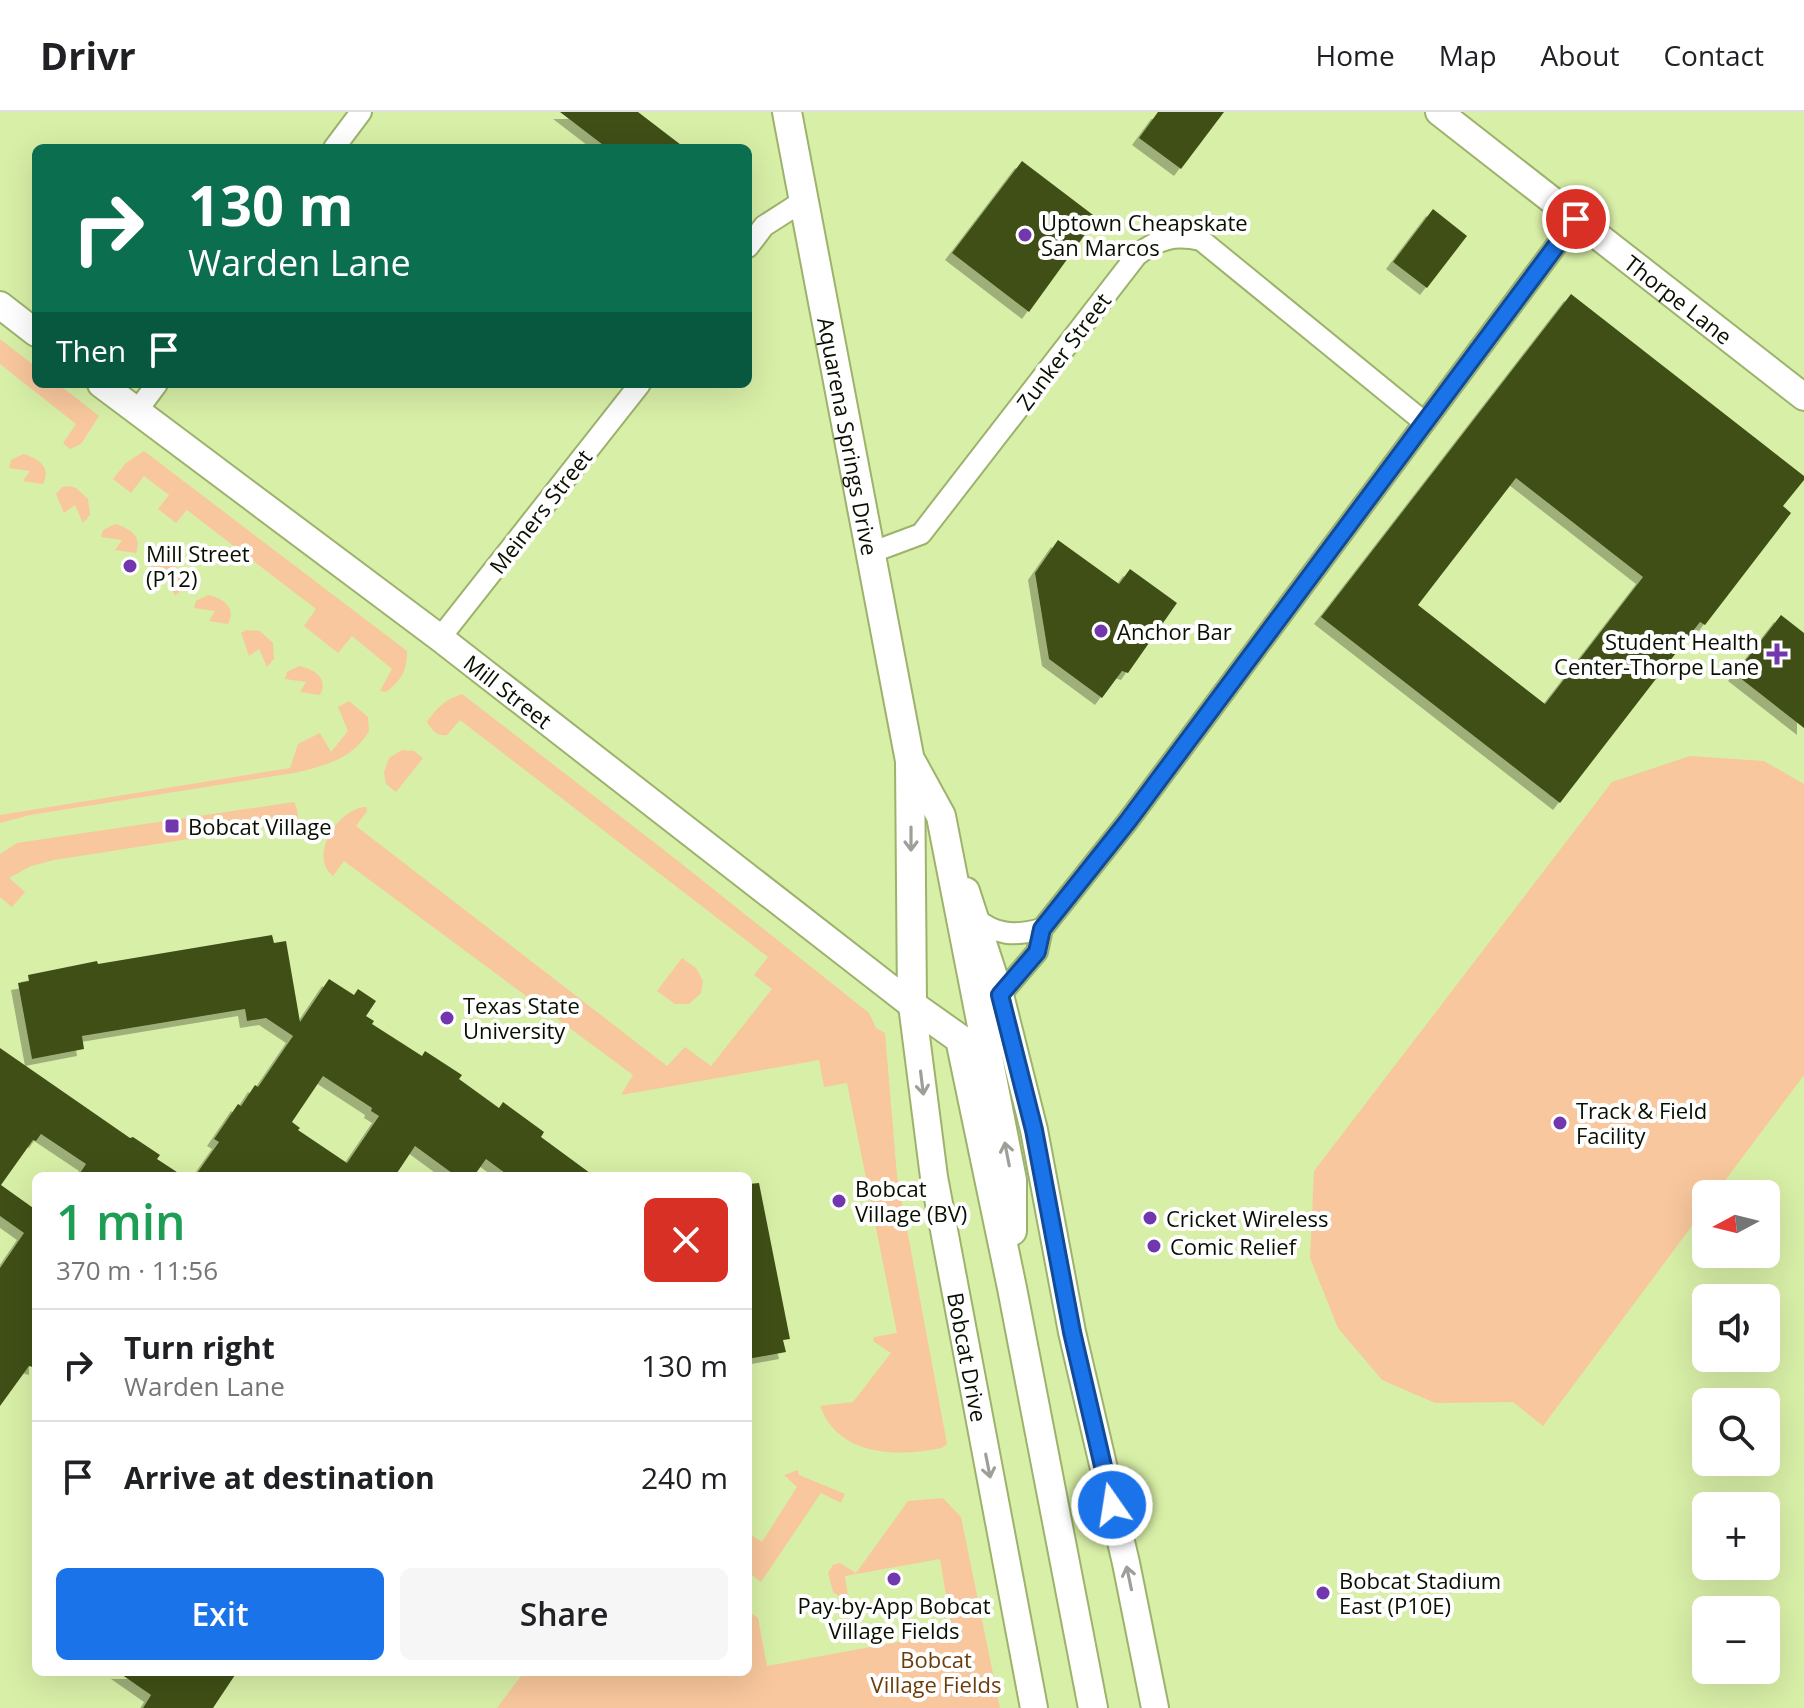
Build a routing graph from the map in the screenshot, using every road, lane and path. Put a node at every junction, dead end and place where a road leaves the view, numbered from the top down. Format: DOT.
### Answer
graph roads {
  1 [pos="361,112"];
  2 [pos="787,112"];
  3 [pos="1439,112"];
  4 [pos="337,144"];
  5 [pos="803,201"];
  6 [pos="1576,219"];
  7 [pos="752,242"];
  8 [pos="0,305"];
  9 [pos="32,330"];
  10 [pos="106,388"];
  11 [pos="154,388"];
  12 [pos="637,388"];
  13 [pos="1804,397"];
  14 [pos="136,412"];
  15 [pos="1424,422"];
  16 [pos="870,553"];
  17 [pos="440,638"];
  18 [pos="910,761"];
  19 [pos="941,816"];
  20 [pos="974,917"];
  21 [pos="1042,929"];
  22 [pos="1000,995"];
  23 [pos="912,1005"];
  24 [pos="1012,1288"];
  25 [pos="1034,1708"];
  26 [pos="1093,1708"];
  27 [pos="1155,1708"];
  1 -- 4 [label="street"];
  2 -- 5 [label="main road, Aquarena Springs Drive"];
  3 -- 6 [label="street, Thorpe Lane"];
  5 -- 7 [label="street"];
  5 -- 16 [label="main road, Aquarena Springs Drive"];
  6 -- 13 [label="street, Thorpe Lane"];
  6 -- 15 [label="street"];
  8 -- 9 [label="street"];
  10 -- 14 [label="street, Mill Street"];
  11 -- 14 [label="street"];
  12 -- 17 [label="street, Meiners Street"];
  14 -- 17 [label="street, Mill Street"];
  15 -- 16 [label="street, Zunker Street"];
  15 -- 21 [label="street"];
  16 -- 18 [label="main road, Aquarena Springs Drive"];
  17 -- 23 [label="street, Mill Street"];
  18 -- 19 [label="main road, Aquarena Springs Drive"];
  18 -- 23 [label="main road, Aquarena Springs Drive, one-way"];
  19 -- 20 [label="street"];
  24 -- 19 [label="main road, Aquarena Springs Drive, one-way"];
  20 -- 21 [label="street"];
  20 -- 22 [label="street"];
  21 -- 22 [label="street"];
  27 -- 22 [label="street, one-way"];
  23 -- 24 [label="main road, Aquarena Springs Drive"];
  23 -- 25 [label="street, Bobcat Drive, one-way"];
  24 -- 26 [label="main road, Aquarena Springs Drive"];
}
